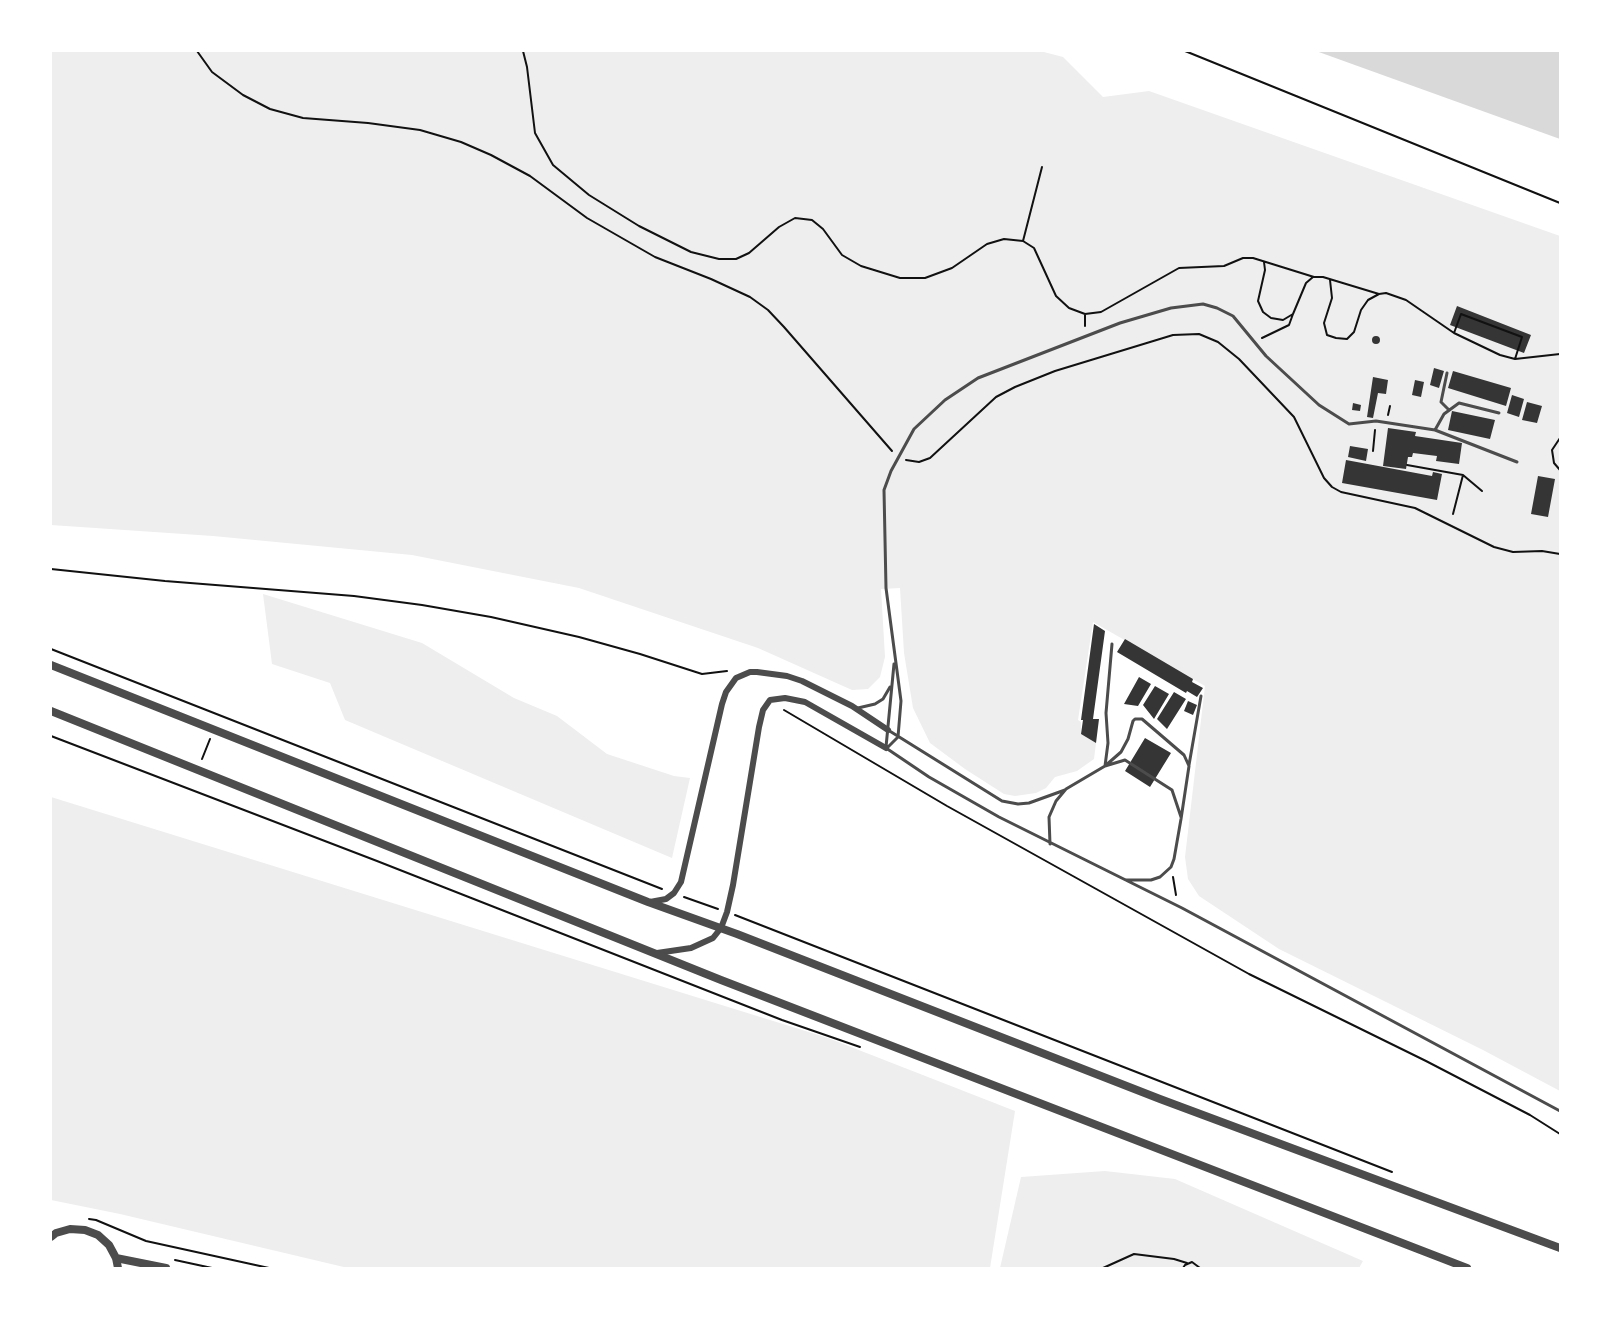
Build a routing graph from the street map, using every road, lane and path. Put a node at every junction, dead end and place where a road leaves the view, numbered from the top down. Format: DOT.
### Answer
graph roads {
  1 [pos="196,51"];
  2 [pos="523,51"];
  3 [pos="1185,51"];
  4 [pos="1042,167"];
  5 [pos="1560,203"];
  6 [pos="1023,241"];
  7 [pos="1264,262"];
  8 [pos="1314,277"];
  9 [pos="1330,280"];
  10 [pos="1378,294"];
  11 [pos="1085,314"];
  12 [pos="1293,314"];
  13 [pos="1454,333"];
  14 [pos="1086,335"];
  15 [pos="1253,341"];
  16 [pos="1560,354"];
  17 [pos="1515,359"];
  18 [pos="1447,373"];
  19 [pos="1448,409"];
  20 [pos="1499,413"];
  21 [pos="1376,421"];
  22 [pos="1435,430"];
  23 [pos="1560,438"];
  24 [pos="1373,451"];
  25 [pos="898,458"];
  26 [pos="1516,462"];
  27 [pos="1407,465"];
  28 [pos="1560,470"];
  29 [pos="1463,475"];
  30 [pos="1482,491"];
  31 [pos="1453,514"];
  32 [pos="1560,554"];
  33 [pos="51,569"];
  34 [pos="1112,644"];
  35 [pos="51,649"];
  36 [pos="894,659"];
  37 [pos="51,665"];
  38 [pos="733,669"];
  39 [pos="892,680"];
  40 [pos="1201,696"];
  41 [pos="852,706"];
  42 [pos="763,710"];
  43 [pos="51,711"];
  44 [pos="214,728"];
  45 [pos="888,730"];
  46 [pos="898,736"];
  47 [pos="886,748"];
  48 [pos="1105,766"];
  49 [pos="1189,766"];
  50 [pos="199,769"];
  51 [pos="1066,789"];
  52 [pos="1181,819"];
  53 [pos="1050,844"];
  54 [pos="1174,860"];
  55 [pos="1122,879"];
  56 [pos="674,893"];
  57 [pos="648,902"];
  58 [pos="1182,908"];
  59 [pos="727,912"];
  60 [pos="721,928"];
  61 [pos="657,953"];
  62 [pos="1560,1112"];
  63 [pos="1560,1134"];
  64 [pos="1398,1175"];
  65 [pos="86,1218"];
  66 [pos="51,1237"];
  67 [pos="1560,1248"];
  68 [pos="116,1258"];
  69 [pos="169,1259"];
  70 [pos="1187,1263"];
  71 [pos="118,1268"];
  72 [pos="166,1268"];
  73 [pos="212,1268"];
  74 [pos="269,1268"];
  75 [pos="1103,1268"];
  76 [pos="1183,1268"];
  77 [pos="1200,1268"];
  78 [pos="1467,1268"];
  1 -- 25 [label="path"];
  2 -- 6 [label="path"];
  3 -- 5 [label="path"];
  4 -- 6 [label="path"];
  6 -- 11 [label="path"];
  7 -- 8 [label="path"];
  7 -- 11 [label="path"];
  7 -- 12 [label="path"];
  8 -- 9 [label="path"];
  8 -- 12 [label="path"];
  9 -- 10 [label="path"];
  9 -- 10 [label="path"];
  10 -- 13 [label="path"];
  11 -- 14 [label="path"];
  12 -- 15 [label="path"];
  13 -- 17 [label="path"];
  13 -- 17 [label="path"];
  14 -- 15 [label="lane"];
  14 -- 25 [label="lane"];
  15 -- 21 [label="lane"];
  16 -- 17 [label="path"];
  18 -- 19 [label="lane"];
  19 -- 20 [label="lane"];
  19 -- 22 [label="lane"];
  21 -- 22 [label="lane"];
  21 -- 24 [label="path"];
  22 -- 26 [label="lane"];
  23 -- 28 [label="path"];
  25 -- 32 [label="path"];
  25 -- 36 [label="lane"];
  27 -- 29 [label="path"];
  29 -- 30 [label="path"];
  29 -- 31 [label="path"];
  33 -- 38 [label="path"];
  34 -- 48 [label="lane"];
  35 -- 56 [label="path"];
  36 -- 39 [label="lane"];
  36 -- 46 [label="lane"];
  37 -- 44 [label="street"];
  39 -- 41 [label="lane"];
  39 -- 45 [label="lane"];
  40 -- 49 [label="lane"];
  41 -- 45 [label="street"];
  41 -- 56 [label="street"];
  42 -- 47 [label="street"];
  42 -- 59 [label="street"];
  42 -- 63 [label="path"];
  43 -- 50 [label="street"];
  44 -- 50 [label="path"];
  44 -- 57 [label="street"];
  45 -- 46 [label="lane"];
  45 -- 47 [label="lane"];
  46 -- 47 [label="lane"];
  46 -- 51 [label="lane"];
  47 -- 53 [label="lane"];
  48 -- 49 [label="lane"];
  48 -- 51 [label="lane"];
  48 -- 52 [label="lane"];
  49 -- 52 [label="lane"];
  50 -- 61 [label="street"];
  51 -- 53 [label="lane"];
  52 -- 54 [label="lane"];
  53 -- 55 [label="lane"];
  54 -- 55 [label="lane"];
  54 -- 58 [label="path"];
  55 -- 58 [label="lane"];
  56 -- 57 [label="street"];
  56 -- 59 [label="path"];
  57 -- 60 [label="street"];
  58 -- 62 [label="lane"];
  59 -- 60 [label="street"];
  59 -- 64 [label="path"];
  60 -- 61 [label="street"];
  60 -- 67 [label="street"];
  61 -- 78 [label="street"];
  65 -- 74 [label="path"];
  66 -- 68 [label="street"];
  68 -- 71 [label="street"];
  68 -- 72 [label="street"];
  69 -- 73 [label="path"];
  70 -- 75 [label="path"];
  70 -- 76 [label="path"];
  70 -- 77 [label="path"];
}
